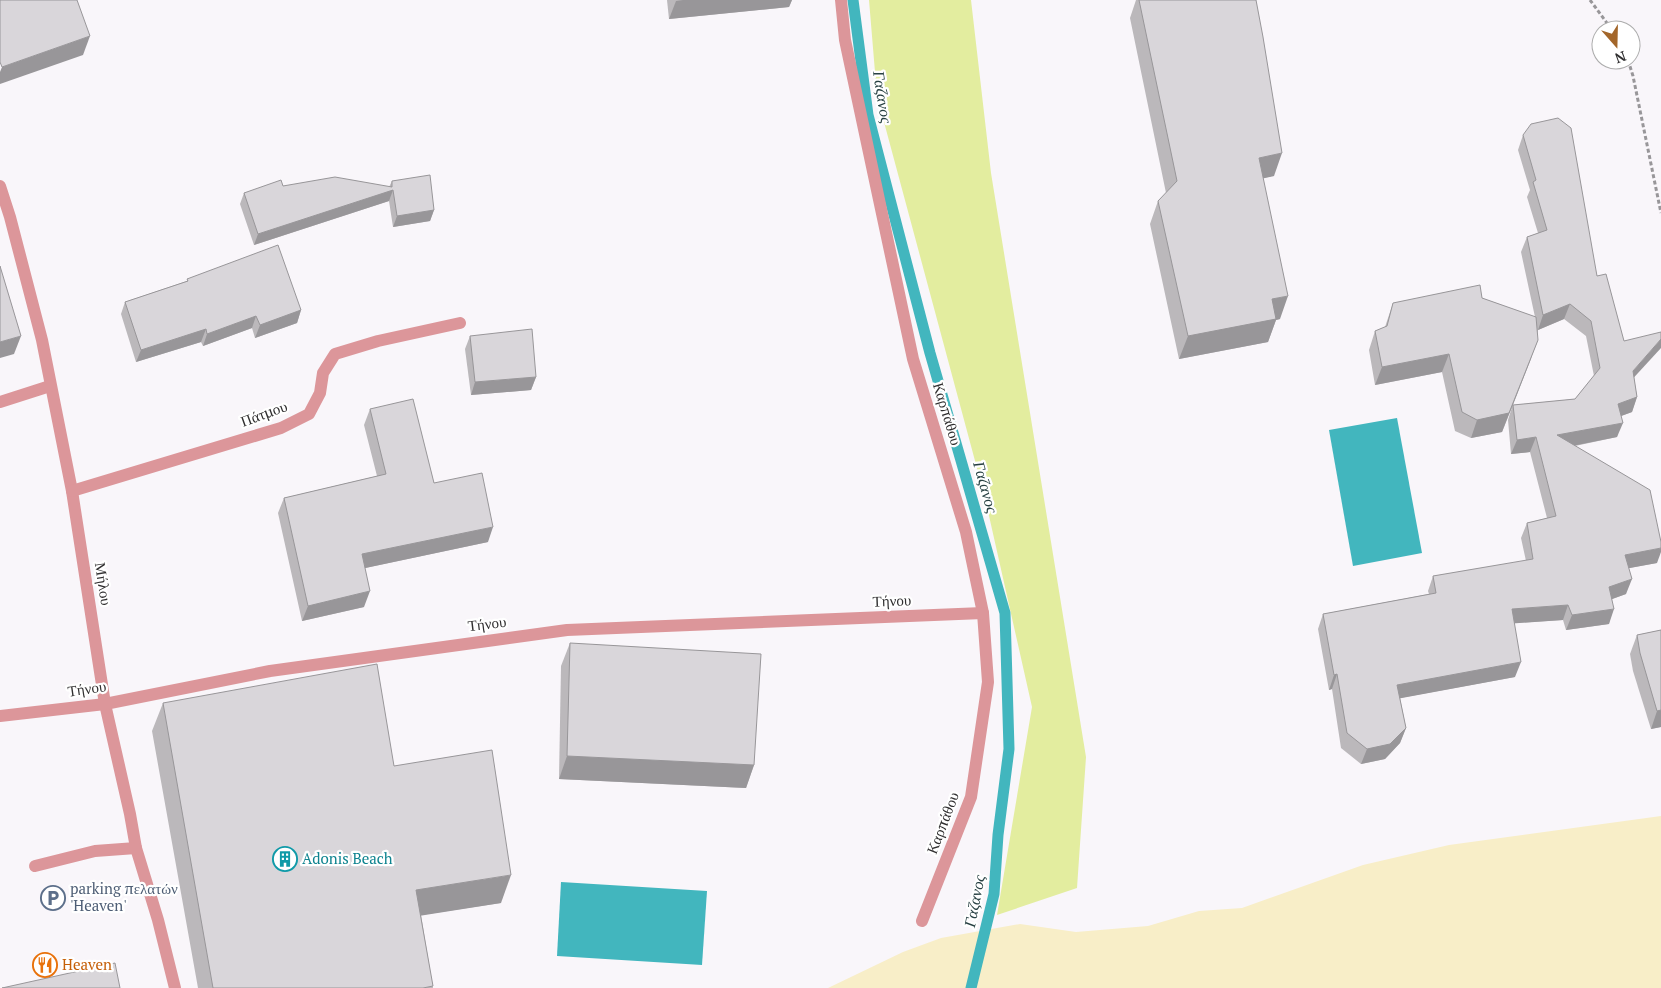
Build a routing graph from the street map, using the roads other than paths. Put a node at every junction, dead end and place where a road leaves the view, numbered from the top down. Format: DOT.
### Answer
graph roads {
  1 [pos="841,0"];
  2 [pos="0,186"];
  3 [pos="460,323"];
  4 [pos="50,386"];
  5 [pos="0,402"];
  6 [pos="72,490"];
  7 [pos="983,613"];
  8 [pos="105,704"];
  9 [pos="0,716"];
  10 [pos="136,848"];
  11 [pos="35,866"];
  12 [pos="922,921"];
  13 [pos="174,988"];
  1 -- 7 [label="street, Καρπάθου"];
  2 -- 4 [label="street, Μήλου"];
  3 -- 6 [label="street, Πάτμου"];
  4 -- 5 [label="street"];
  4 -- 6 [label="street, Μήλου"];
  6 -- 8 [label="street, Μήλου"];
  7 -- 8 [label="street, Τήνου"];
  7 -- 12 [label="street, Καρπάθου"];
  8 -- 9 [label="street, Τήνου"];
  8 -- 10 [label="street, Μήλου"];
  10 -- 11 [label="street"];
  10 -- 13 [label="street, Μήλου"];
}
